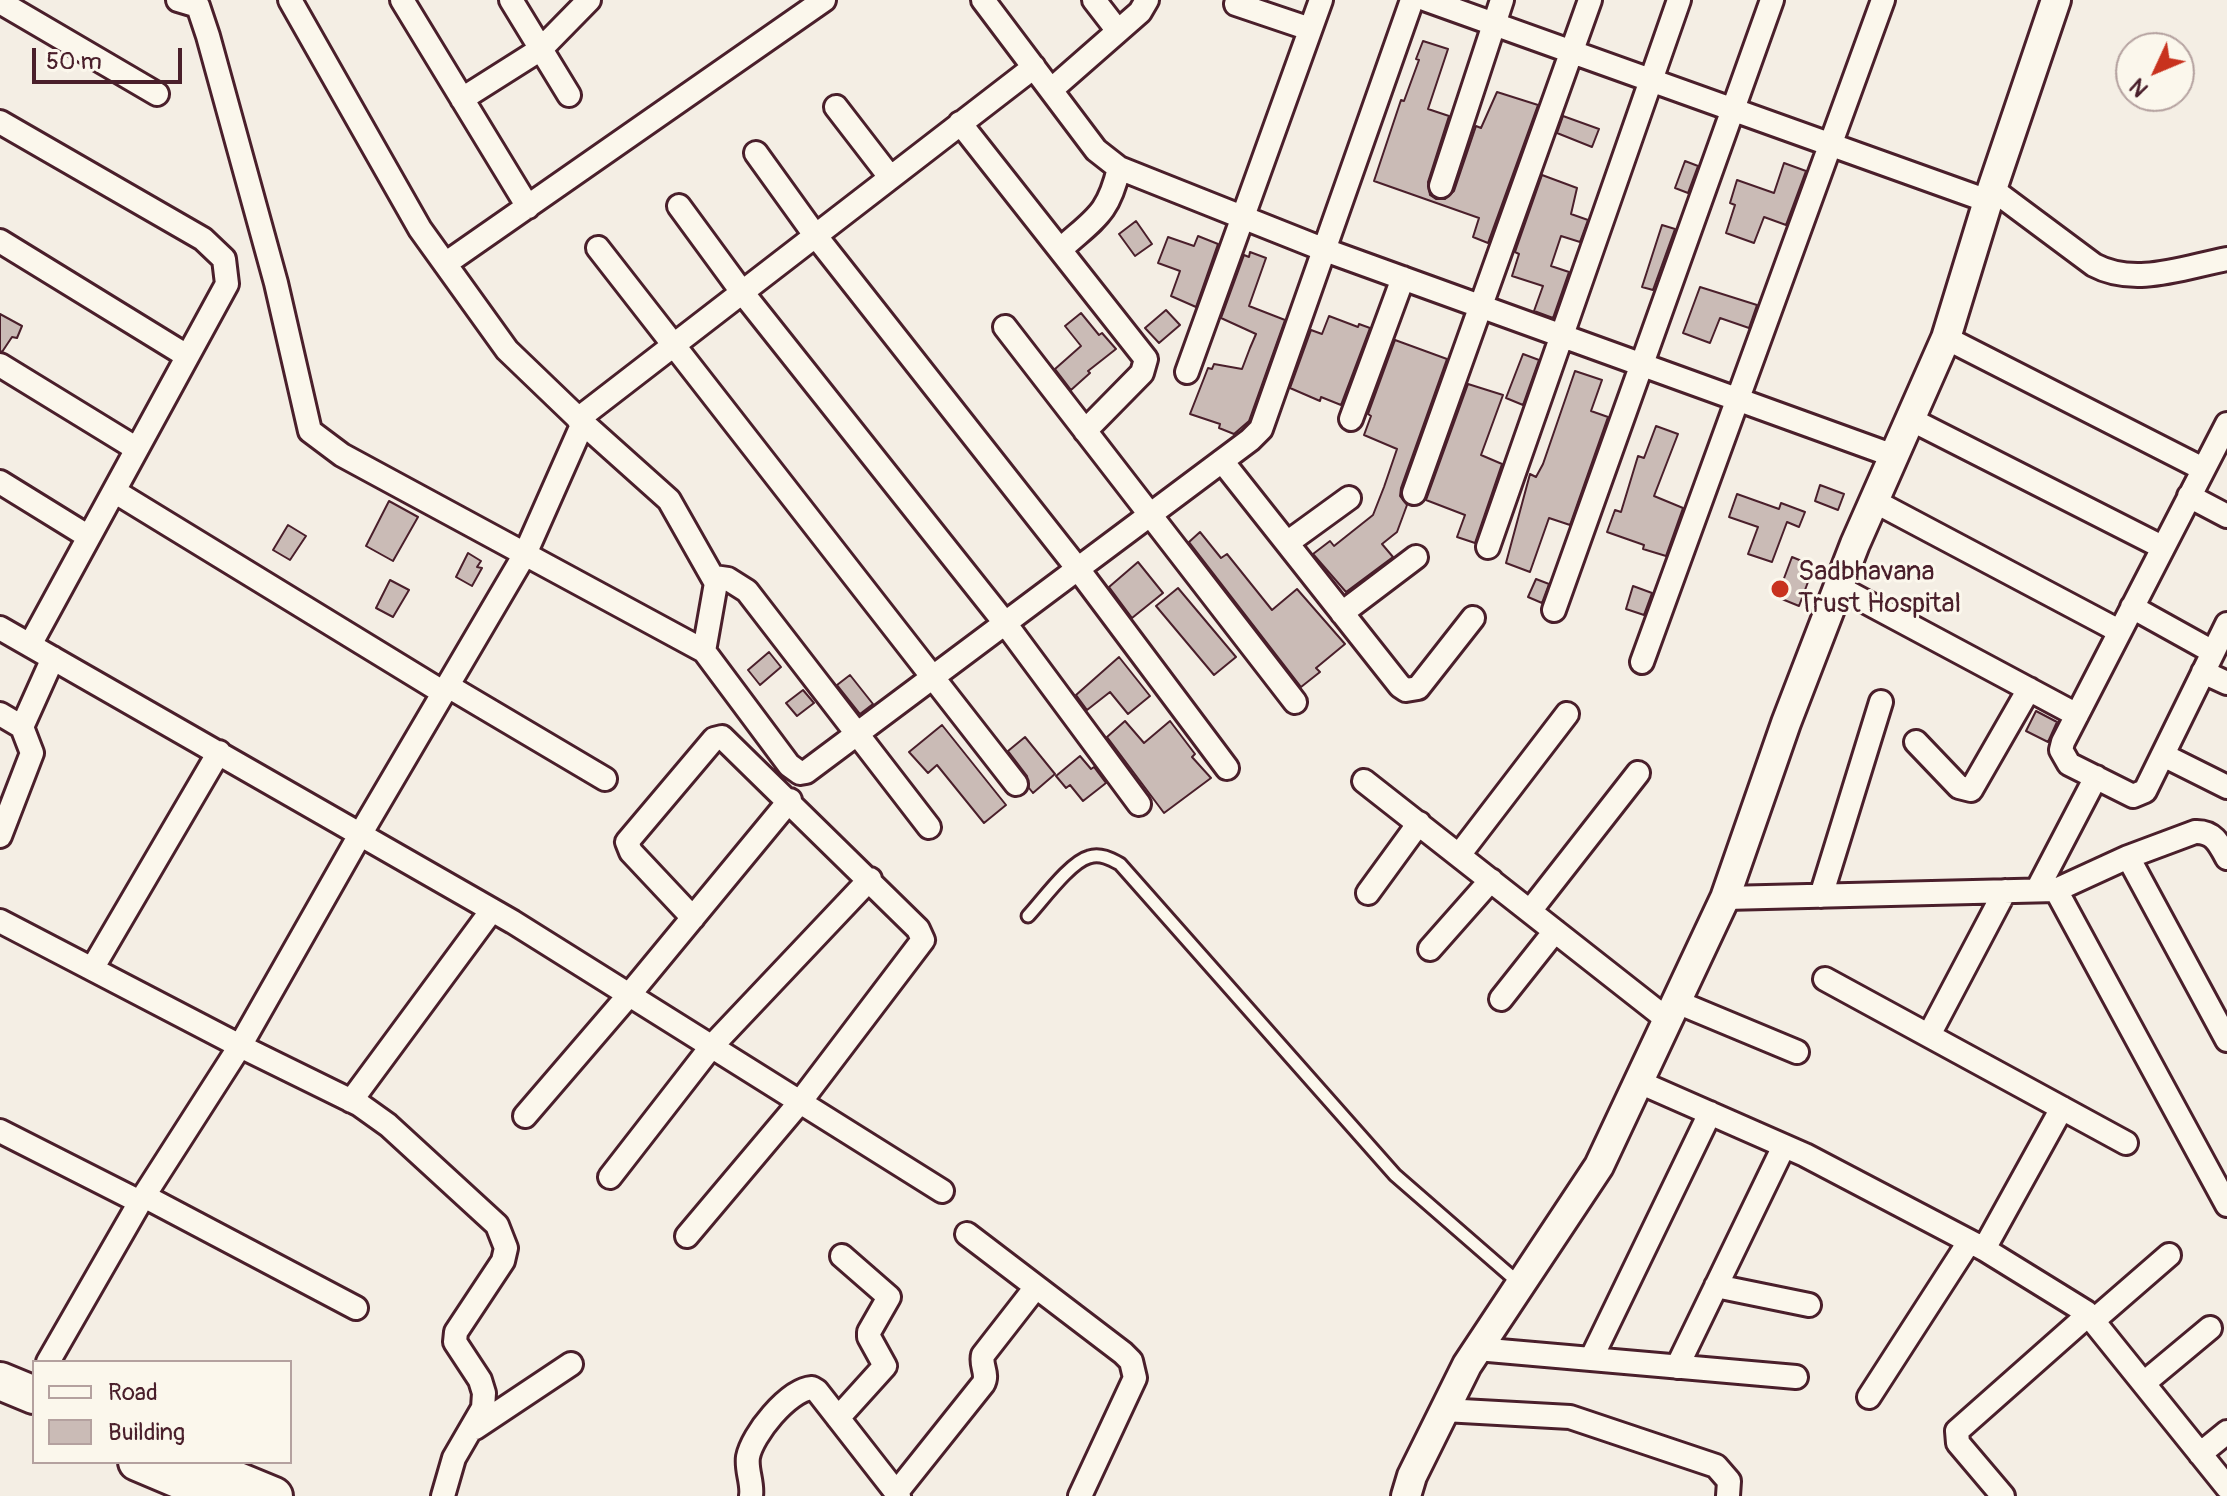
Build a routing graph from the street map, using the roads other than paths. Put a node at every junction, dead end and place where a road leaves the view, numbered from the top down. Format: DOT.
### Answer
graph roads {
  1 [pos="178,0"];
  2 [pos="290,0"];
  3 [pos="402,0"];
  4 [pos="511,0"];
  5 [pos="589,0"];
  6 [pos="824,0"];
  7 [pos="983,0"];
  8 [pos="1094,0"];
  9 [pos="1147,0"];
  10 [pos="1321,0"];
  11 [pos="1412,0"];
  12 [pos="1427,0"];
  13 [pos="1502,0"];
  14 [pos="1590,0"];
  15 [pos="1679,0"];
  16 [pos="1772,0"];
  17 [pos="1883,0"];
  18 [pos="2056,0"];
  19 [pos="0,2"];
  20 [pos="1236,4"];
  21 [pos="1494,24"];
  22 [pos="1310,29"];
  23 [pos="1118,31"];
  24 [pos="541,49"];
  25 [pos="1573,52"];
  26 [pos="1034,67"];
  27 [pos="1651,80"];
  28 [pos="1051,90"];
  29 [pos="157,94"];
  30 [pos="569,95"];
  31 [pos="462,99"];
  32 [pos="836,107"];
  33 [pos="1732,109"];
  34 [pos="0,122"];
  35 [pos="960,123"];
  36 [pos="1829,144"];
  37 [pos="756,153"];
  38 [pos="1119,168"];
  39 [pos="890,177"];
  40 [pos="1441,186"];
  41 [pos="1990,195"];
  42 [pos="679,206"];
  43 [pos="528,207"];
  44 [pos="1243,217"];
  45 [pos="815,235"];
  46 [pos="0,241"];
  47 [pos="598,248"];
  48 [pos="1061,249"];
  49 [pos="1325,250"];
  50 [pos="2227,259"];
  51 [pos="445,264"];
  52 [pos="1403,278"];
  53 [pos="742,292"];
  54 [pos="1481,306"];
  55 [pos="1005,327"];
  56 [pos="1561,335"];
  57 [pos="1946,338"];
  58 [pos="672,346"];
  59 [pos="187,356"];
  60 [pos="0,365"];
  61 [pos="1642,365"];
  62 [pos="1187,372"];
  63 [pos="1737,399"];
  64 [pos="1351,419"];
  65 [pos="1910,419"];
  66 [pos="581,421"];
  67 [pos="2227,424"];
  68 [pos="1085,431"];
  69 [pos="137,449"];
  70 [pos="1894,456"];
  71 [pos="1222,461"];
  72 [pos="2203,469"];
  73 [pos="0,482"];
  74 [pos="114,491"];
  75 [pos="1414,493"];
  76 [pos="2189,496"];
  77 [pos="1349,498"];
  78 [pos="1874,501"];
  79 [pos="1149,515"];
  80 [pos="2227,516"];
  81 [pos="89,537"];
  82 [pos="1287,543"];
  83 [pos="1488,547"];
  84 [pos="2162,547"];
  85 [pos="525,554"];
  86 [pos="1416,557"];
  87 [pos="1078,569"];
  88 [pos="714,577"];
  89 [pos="1838,587"];
  90 [pos="2132,607"];
  91 [pos="1554,610"];
  92 [pos="1342,613"];
  93 [pos="1473,618"];
  94 [pos="1005,623"];
  95 [pos="2227,624"];
  96 [pos="0,628"];
  97 [pos="2119,631"];
  98 [pos="30,645"];
  99 [pos="704,651"];
  100 [pos="53,658"];
  101 [pos="1642,662"];
  102 [pos="2208,662"];
  103 [pos="932,677"];
  104 [pos="2227,683"];
  105 [pos="446,689"];
  106 [pos="2029,689"];
  107 [pos="1295,702"];
  108 [pos="1881,702"];
  109 [pos="0,714"];
  110 [pos="1567,714"];
  111 [pos="2077,715"];
  112 [pos="22,727"];
  113 [pos="857,734"];
  114 [pos="1916,742"];
  115 [pos="219,752"];
  116 [pos="2163,755"];
  117 [pos="1227,768"];
  118 [pos="1638,773"];
  119 [pos="2096,777"];
  120 [pos="605,779"];
  121 [pos="1364,781"];
  122 [pos="1016,784"];
  123 [pos="2227,787"];
  124 [pos="790,800"];
  125 [pos="1139,804"];
  126 [pos="1419,823"];
  127 [pos="929,827"];
  128 [pos="361,833"];
  129 [pos="0,836"];
  130 [pos="1459,855"];
  131 [pos="2128,857"];
  132 [pos="2227,858"];
  133 [pos="870,879"];
  134 [pos="1491,880"];
  135 [pos="2046,890"];
  136 [pos="2005,891"];
  137 [pos="1368,893"];
  138 [pos="1821,896"];
  139 [pos="1725,898"];
  140 [pos="492,910"];
  141 [pos="1530,911"];
  142 [pos="1028,916"];
  143 [pos="693,918"];
  144 [pos="0,921"];
  145 [pos="1555,931"];
  146 [pos="1430,949"];
  147 [pos="92,969"];
  148 [pos="1825,979"];
  149 [pos="629,995"];
  150 [pos="1501,999"];
  151 [pos="1672,1011"];
  152 [pos="1929,1035"];
  153 [pos="2227,1040"];
  154 [pos="240,1046"];
  155 [pos="711,1047"];
  156 [pos="1797,1052"];
  157 [pos="1639,1082"];
  158 [pos="351,1101"];
  159 [pos="800,1102"];
  160 [pos="2062,1108"];
  161 [pos="1710,1113"];
  162 [pos="525,1116"];
  163 [pos="0,1131"];
  164 [pos="2126,1143"];
  165 [pos="1784,1146"];
  166 [pos="610,1177"];
  167 [pos="942,1191"];
  168 [pos="142,1199"];
  169 [pos="2227,1205"];
  170 [pos="967,1234"];
  171 [pos="687,1236"];
  172 [pos="1976,1246"];
  173 [pos="2169,1255"];
  174 [pos="842,1256"];
  175 [pos="1519,1283"];
  176 [pos="1716,1286"];
  177 [pos="1036,1287"];
  178 [pos="1809,1305"];
  179 [pos="356,1308"];
  180 [pos="2090,1318"];
  181 [pos="2210,1328"];
  182 [pos="1477,1349"];
  183 [pos="1591,1359"];
  184 [pos="49,1360"];
  185 [pos="571,1364"];
  186 [pos="1677,1367"];
  187 [pos="1796,1377"];
  188 [pos="2144,1383"];
  189 [pos="1869,1397"];
  190 [pos="1444,1410"];
  191 [pos="838,1418"];
  192 [pos="470,1431"];
  193 [pos="2227,1432"];
  194 [pos="2200,1454"];
  195 [pos="142,1464"];
  196 [pos="198,1464"];
  197 [pos="2227,1487"];
  198 [pos="897,1494"];
  199 [pos="218,1496"];
  200 [pos="274,1496"];
  201 [pos="443,1496"];
  202 [pos="751,1496"];
  203 [pos="1080,1496"];
  204 [pos="1406,1496"];
  205 [pos="1728,1496"];
  206 [pos="2003,1496"];
  1 -- 85 [label="street"];
  2 -- 51 [label="street"];
  3 -- 31 [label="street"];
  4 -- 24 [label="street"];
  5 -- 24 [label="street"];
  6 -- 43 [label="street"];
  7 -- 26 [label="street"];
  8 -- 23 [label="street"];
  9 -- 23 [label="street"];
  10 -- 22 [label="street"];
  11 -- 49 [label="street"];
  12 -- 21 [label="street"];
  13 -- 21 [label="street"];
  14 -- 25 [label="street"];
  15 -- 27 [label="street"];
  16 -- 33 [label="street"];
  17 -- 36 [label="street"];
  18 -- 41 [label="street"];
  19 -- 29 [label="street"];
  20 -- 22 [label="street"];
  21 -- 25 [label="street"];
  21 -- 40 [label="street"];
  22 -- 44 [label="street"];
  23 -- 28 [label="street"];
  24 -- 30 [label="street"];
  24 -- 31 [label="street"];
  25 -- 27 [label="street"];
  25 -- 54 [label="street"];
  26 -- 28 [label="street"];
  26 -- 35 [label="street"];
  27 -- 33 [label="street"];
  27 -- 56 [label="street"];
  28 -- 38 [label="street"];
  31 -- 43 [label="street"];
  32 -- 39 [label="street"];
  33 -- 36 [label="street"];
  33 -- 61 [label="street"];
  34 -- 59 [label="street"];
  35 -- 39 [label="street"];
  35 -- 48 [label="street"];
  36 -- 41 [label="street"];
  36 -- 63 [label="street"];
  37 -- 45 [label="street"];
  38 -- 44 [label="street"];
  38 -- 48 [label="street"];
  39 -- 45 [label="street"];
  41 -- 50 [label="street"];
  41 -- 57 [label="street"];
  42 -- 53 [label="street"];
  43 -- 51 [label="street"];
  44 -- 49 [label="street"];
  44 -- 62 [label="street"];
  45 -- 53 [label="street"];
  45 -- 87 [label="street"];
  46 -- 59 [label="street"];
  47 -- 58 [label="street"];
  48 -- 68 [label="street"];
  49 -- 52 [label="street"];
  49 -- 71 [label="street"];
  51 -- 66 [label="street"];
  52 -- 54 [label="street"];
  52 -- 64 [label="street"];
  53 -- 58 [label="street"];
  53 -- 94 [label="street"];
  54 -- 56 [label="street"];
  54 -- 75 [label="street"];
  55 -- 68 [label="street"];
  56 -- 61 [label="street"];
  56 -- 83 [label="street"];
  57 -- 65 [label="street"];
  57 -- 72 [label="street"];
  58 -- 66 [label="street"];
  58 -- 103 [label="street"];
  59 -- 69 [label="street"];
  60 -- 69 [label="street"];
  61 -- 63 [label="street"];
  61 -- 91 [label="street"];
  63 -- 70 [label="street"];
  63 -- 101 [label="street"];
  65 -- 70 [label="street"];
  65 -- 84 [label="street"];
  66 -- 85 [label="street"];
  66 -- 88 [label="street"];
  67 -- 72 [label="street"];
  68 -- 79 [label="street"];
  69 -- 74 [label="street"];
  70 -- 78 [label="street"];
  71 -- 79 [label="street"];
  71 -- 82 [label="street"];
  72 -- 76 [label="street"];
  73 -- 81 [label="street"];
  74 -- 81 [label="street"];
  74 -- 105 [label="street"];
  76 -- 80 [label="street"];
  76 -- 84 [label="street"];
  77 -- 82 [label="street"];
  78 -- 89 [label="street"];
  78 -- 97 [label="street"];
  79 -- 87 [label="street"];
  79 -- 107 [label="street"];
  81 -- 98 [label="street"];
  82 -- 92 [label="street"];
  84 -- 90 [label="street"];
  85 -- 99 [label="street"];
  85 -- 105 [label="street"];
  86 -- 92 [label="street"];
  87 -- 94 [label="street"];
  87 -- 117 [label="street"];
  88 -- 99 [label="street"];
  88 -- 113 [label="street"];
  89 -- 106 [label="street"];
  89 -- 139 [label="street"];
  90 -- 97 [label="street"];
  90 -- 102 [label="street"];
  92 -- 93 [label="street"];
  94 -- 103 [label="street"];
  94 -- 125 [label="street"];
  95 -- 102 [label="street"];
  96 -- 98 [label="street"];
  97 -- 111 [label="street"];
  98 -- 100 [label="street"];
  99 -- 113 [label="street"];
  100 -- 112 [label="street"];
  100 -- 115 [label="street"];
  102 -- 104 [label="street"];
  102 -- 116 [label="street"];
  103 -- 113 [label="street"];
  103 -- 122 [label="street"];
  105 -- 120 [label="street"];
  105 -- 128 [label="street"];
  106 -- 111 [label="street"];
  106 -- 114 [label="street"];
  108 -- 138 [label="street"];
  109 -- 112 [label="street"];
  110 -- 130 [label="street"];
  111 -- 119 [label="street"];
  112 -- 129 [label="street"];
  113 -- 127 [label="street"];
  115 -- 128 [label="street"];
  115 -- 147 [label="street"];
  116 -- 119 [label="street"];
  116 -- 123 [label="street"];
  118 -- 141 [label="street"];
  119 -- 135 [label="street"];
  121 -- 126 [label="street"];
  124 -- 133 [label="street"];
  124 -- 143 [label="street"];
  124 -- 143 [label="street"];
  126 -- 130 [label="street"];
  126 -- 137 [label="street"];
  128 -- 140 [label="street"];
  128 -- 154 [label="street"];
  130 -- 134 [label="street"];
  131 -- 132 [label="street"];
  131 -- 135 [label="street"];
  131 -- 153 [label="street"];
  133 -- 155 [label="street"];
  133 -- 159 [label="street"];
  134 -- 141 [label="street"];
  134 -- 146 [label="street"];
  135 -- 136 [label="street"];
  135 -- 169 [label="street"];
  136 -- 138 [label="street"];
  136 -- 152 [label="street"];
  138 -- 139 [label="street"];
  139 -- 151 [label="street"];
  140 -- 149 [label="street"];
  140 -- 158 [label="street"];
  141 -- 145 [label="street"];
  142 -- 175 [label="lane"];
  143 -- 149 [label="street"];
  144 -- 147 [label="street"];
  145 -- 150 [label="street"];
  145 -- 151 [label="street"];
  147 -- 154 [label="street"];
  148 -- 152 [label="street"];
  149 -- 155 [label="street"];
  149 -- 162 [label="street"];
  151 -- 156 [label="street"];
  151 -- 157 [label="street"];
  152 -- 160 [label="street"];
  154 -- 158 [label="street"];
  154 -- 168 [label="street"];
  155 -- 159 [label="street"];
  155 -- 166 [label="street"];
  157 -- 161 [label="street"];
  157 -- 175 [label="street"];
  158 -- 192 [label="street"];
  159 -- 167 [label="street"];
  159 -- 171 [label="street"];
  160 -- 164 [label="street"];
  160 -- 172 [label="street"];
  161 -- 165 [label="street"];
  161 -- 183 [label="street"];
  163 -- 168 [label="street"];
  165 -- 172 [label="street"];
  165 -- 176 [label="street"];
  168 -- 179 [label="street"];
  168 -- 184 [label="street"];
  170 -- 177 [label="street"];
  172 -- 180 [label="street"];
  172 -- 189 [label="street"];
  173 -- 180 [label="street"];
  174 -- 191 [label="street"];
  175 -- 182 [label="street"];
  176 -- 178 [label="street"];
  176 -- 186 [label="street"];
  177 -- 198 [label="street"];
  177 -- 203 [label="street"];
  180 -- 188 [label="street"];
  180 -- 206 [label="street"];
  181 -- 188 [label="street"];
  182 -- 183 [label="street"];
  182 -- 190 [label="street"];
  183 -- 186 [label="street"];
  185 -- 192 [label="street"];
  186 -- 187 [label="street"];
  188 -- 194 [label="street"];
  190 -- 204 [label="street"];
  190 -- 205 [label="street"];
  191 -- 198 [label="street"];
  191 -- 202 [label="street"];
  192 -- 201 [label="street"];
  193 -- 194 [label="street"];
  194 -- 197 [label="street"];
  195 -- 199 [label="highway"];
  196 -- 200 [label="highway"];
}
